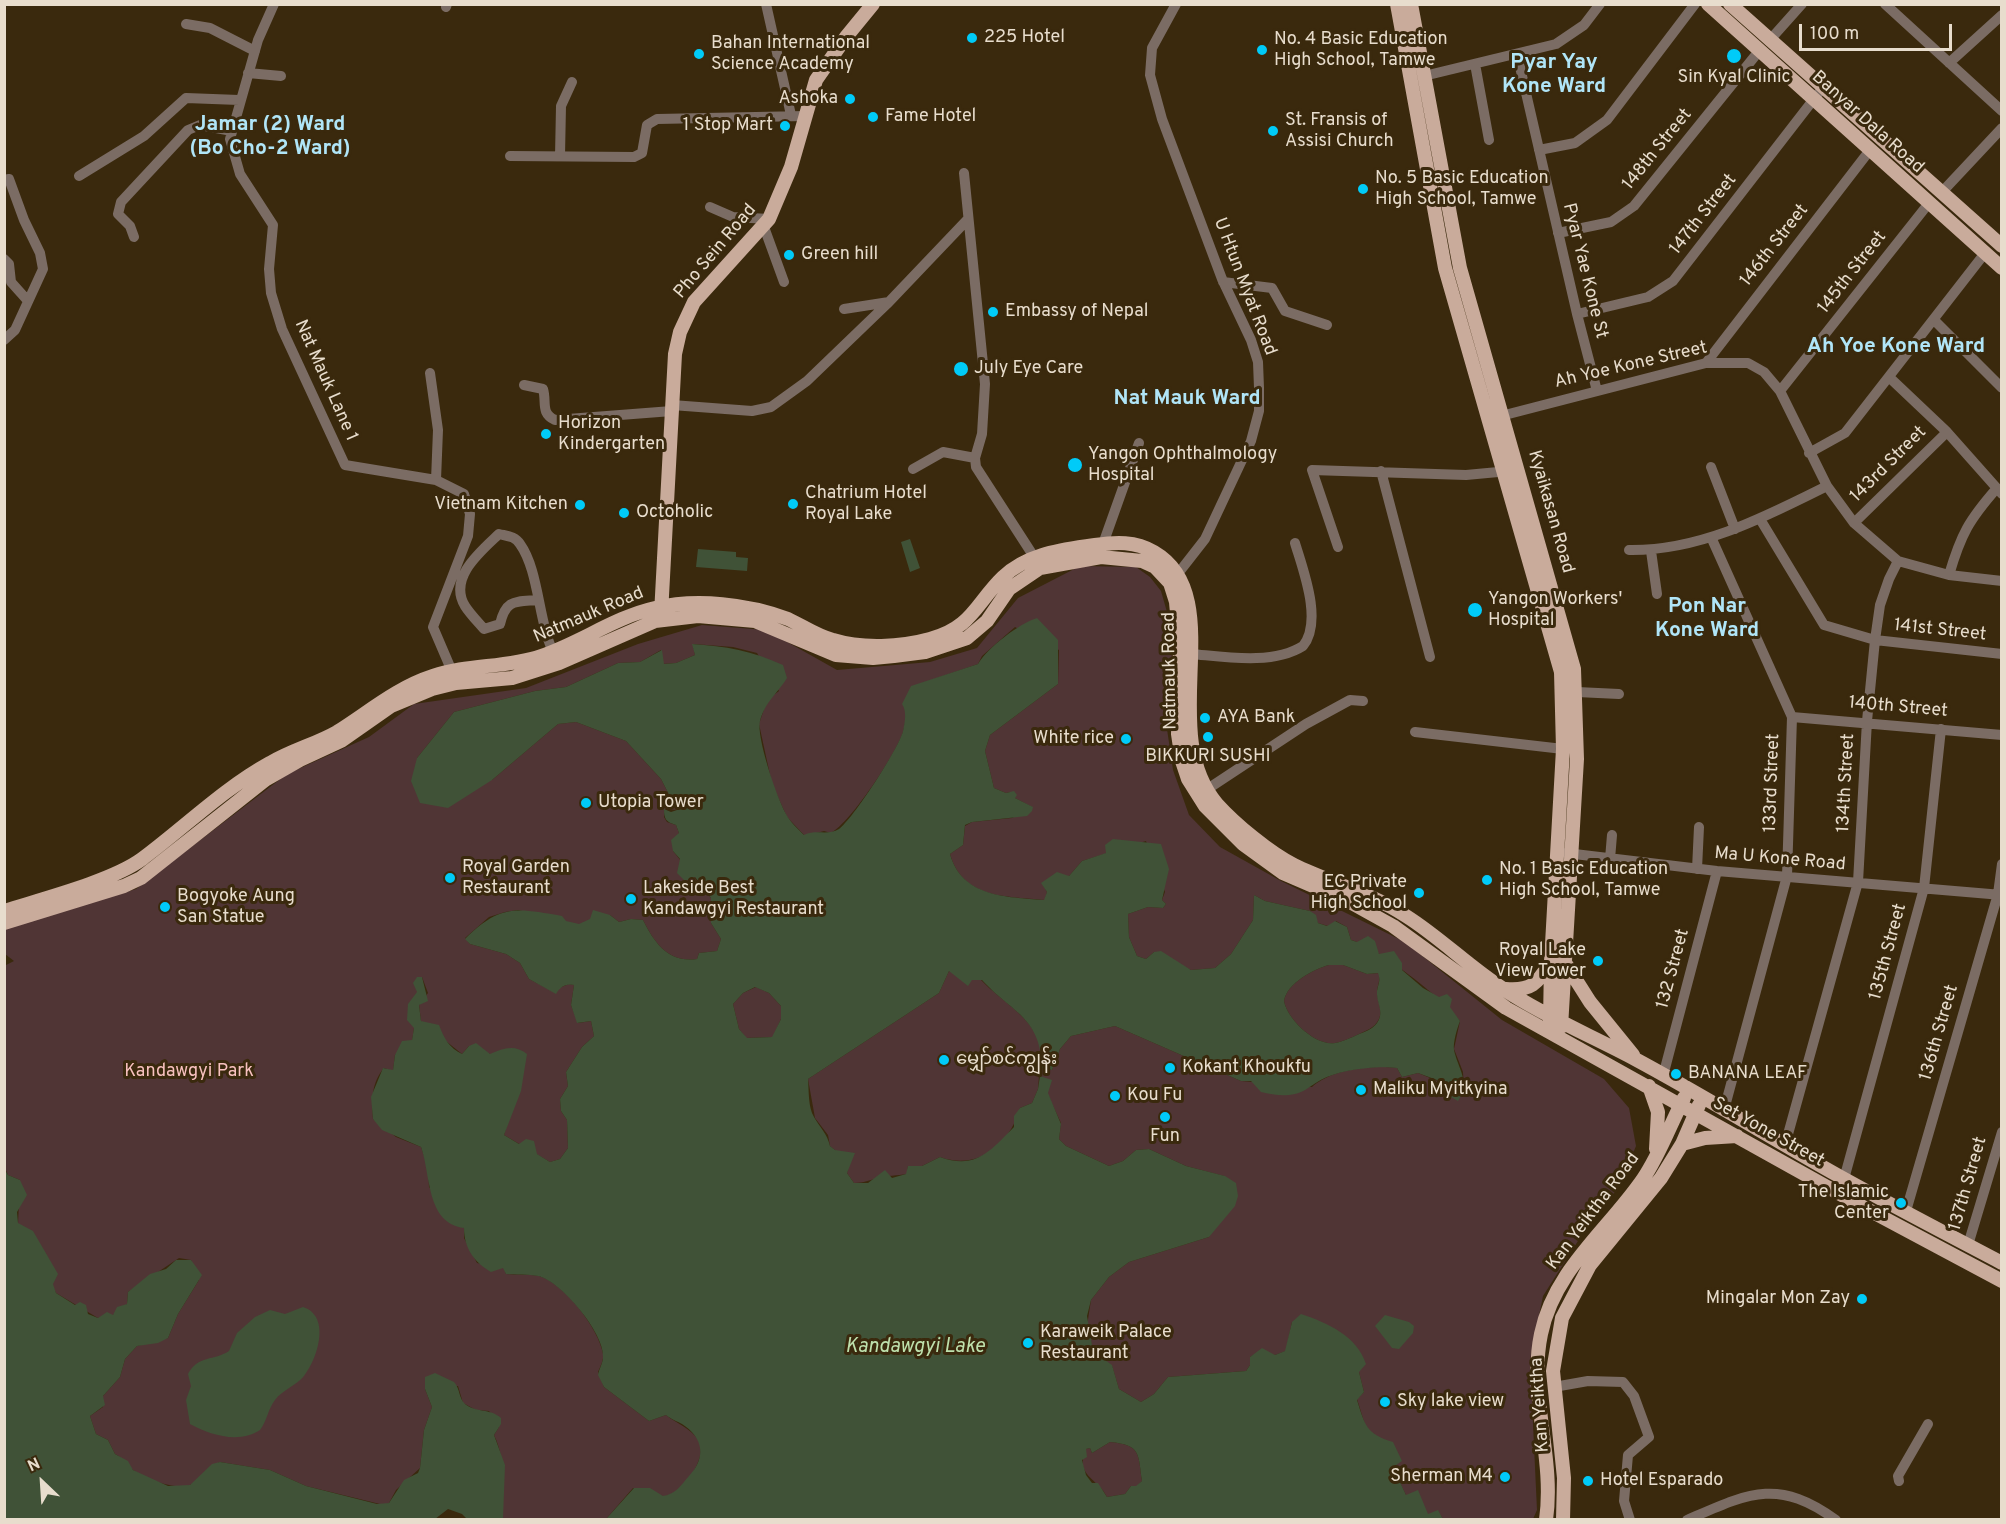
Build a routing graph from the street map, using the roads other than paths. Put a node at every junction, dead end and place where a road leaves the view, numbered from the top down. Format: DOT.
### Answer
graph roads {
  1 [pos="274,4"];
  2 [pos="766,4"];
  3 [pos="873,4"];
  4 [pos="1176,4"];
  5 [pos="1397,4"];
  6 [pos="1411,4"];
  7 [pos="1600,4"];
  8 [pos="1695,4"];
  9 [pos="1708,4"];
  10 [pos="1730,4"];
  11 [pos="1802,4"];
  12 [pos="1885,4"];
  13 [pos="1905,4"];
  14 [pos="1896,14"];
  15 [pos="2001,15"];
  16 [pos="186,24"];
  17 [pos="1769,41"];
  18 [pos="255,51"];
  19 [pos="1759,51"];
  20 [pos="1517,54"];
  21 [pos="1949,63"];
  22 [pos="1475,64"];
  23 [pos="248,73"];
  24 [pos="281,76"];
  25 [pos="1424,76"];
  26 [pos="572,82"];
  27 [pos="1824,86"];
  28 [pos="239,100"];
  29 [pos="1813,100"];
  30 [pos="2001,111"];
  31 [pos="798,116"];
  32 [pos="2001,128"];
  33 [pos="232,131"];
  34 [pos="1490,140"];
  35 [pos="1539,150"];
  36 [pos="1870,150"];
  37 [pos="510,156"];
  38 [pos="560,156"];
  39 [pos="964,173"];
  40 [pos="79,176"];
  41 [pos="4,180"];
  42 [pos="1942,192"];
  43 [pos="1929,203"];
  44 [pos="710,207"];
  45 [pos="968,219"];
  46 [pos="767,223"];
  47 [pos="1558,233"];
  48 [pos="134,237"];
  49 [pos="2001,246"];
  50 [pos="1985,253"];
  51 [pos="4,260"];
  52 [pos="2001,268"];
  53 [pos="784,282"];
  54 [pos="1223,282"];
  55 [pos="28,301"];
  56 [pos="889,302"];
  57 [pos="844,309"];
  58 [pos="1577,314"];
  59 [pos="1935,321"];
  60 [pos="1327,326"];
  61 [pos="4,340"];
  62 [pos="1706,363"];
  63 [pos="430,373"];
  64 [pos="1890,378"];
  65 [pos="524,385"];
  66 [pos="2001,388"];
  67 [pos="1598,391"];
  68 [pos="1780,391"];
  69 [pos="672,408"];
  70 [pos="1504,414"];
  71 [pos="1490,420"];
  72 [pos="1947,432"];
  73 [pos="1138,443"];
  74 [pos="1809,453"];
  75 [pos="975,458"];
  76 [pos="1711,467"];
  77 [pos="913,469"];
  78 [pos="1519,469"];
  79 [pos="1380,471"];
  80 [pos="1504,473"];
  81 [pos="436,480"];
  82 [pos="1827,486"];
  83 [pos="1999,491"];
  84 [pos="1760,519"];
  85 [pos="1854,523"];
  86 [pos="1735,529"];
  87 [pos="1711,537"];
  88 [pos="1295,543"];
  89 [pos="1103,544"];
  90 [pos="1338,548"];
  91 [pos="1629,550"];
  92 [pos="1651,550"];
  93 [pos="1898,561"];
  94 [pos="1037,562"];
  95 [pos="1949,575"];
  96 [pos="1174,579"];
  97 [pos="2001,581"];
  98 [pos="1657,594"];
  99 [pos="538,600"];
  100 [pos="660,613"];
  101 [pos="1875,640"];
  102 [pos="1192,654"];
  103 [pos="2001,654"];
  104 [pos="1430,657"];
  105 [pos="556,658"];
  106 [pos="455,677"];
  107 [pos="1577,692"];
  108 [pos="1619,694"];
  109 [pos="1363,701"];
  110 [pos="1792,717"];
  111 [pos="1867,721"];
  112 [pos="1941,729"];
  113 [pos="1415,732"];
  114 [pos="2001,735"];
  115 [pos="1563,749"];
  116 [pos="1202,792"];
  117 [pos="194,818"];
  118 [pos="206,826"];
  119 [pos="1700,827"];
  120 [pos="1612,835"];
  121 [pos="1557,852"];
  122 [pos="1572,853"];
  123 [pos="1610,859"];
  124 [pos="2001,864"];
  125 [pos="1697,869"];
  126 [pos="1717,872"];
  127 [pos="1787,876"];
  128 [pos="1858,882"];
  129 [pos="1924,888"];
  130 [pos="2000,894"];
  131 [pos="4,911"];
  132 [pos="4,923"];
  133 [pos="1557,961"];
  134 [pos="1503,989"];
  135 [pos="1556,1019"];
  136 [pos="1555,1035"];
  137 [pos="1639,1061"];
  138 [pos="1663,1076"];
  139 [pos="1649,1086"];
  140 [pos="1687,1090"];
  141 [pos="1702,1098"];
  142 [pos="1680,1105"];
  143 [pos="1724,1110"];
  144 [pos="1695,1113"];
  145 [pos="2001,1132"];
  146 [pos="1737,1136"];
  147 [pos="1682,1144"];
  148 [pos="1785,1145"];
  149 [pos="1655,1160"];
  150 [pos="1844,1179"];
  151 [pos="1906,1211"];
  152 [pos="1612,1227"];
  153 [pos="1968,1245"];
  154 [pos="2001,1263"];
  155 [pos="2001,1281"];
  156 [pos="1554,1387"];
  157 [pos="1928,1424"];
  158 [pos="1899,1481"];
  159 [pos="1565,1517"];
  160 [pos="1689,1519"];
  161 [pos="1546,1520"];
  162 [pos="1630,1520"];
  163 [pos="1836,1520"];
  1 -- 18 [label="street, Nat Mauk Lane 1"];
  2 -- 31 [label="street"];
  3 -- 31 [label="main road, Pho Sein Road"];
  4 -- 54 [label="street, U Htun Myat Road"];
  5 -- 71 [label="main road, Kyaikasan Road"];
  6 -- 25 [label="main road, Kyaikasan Road"];
  7 -- 20 [label="street"];
  8 -- 35 [label="street"];
  9 -- 19 [label="main road, Banyar Dala Road"];
  10 -- 17 [label="main road, Banyar Dala Road"];
  11 -- 17 [label="street"];
  12 -- 14 [label="street"];
  13 -- 14 [label="street"];
  14 -- 21 [label="street"];
  15 -- 21 [label="street"];
  16 -- 18 [label="street"];
  17 -- 27 [label="main road, Banyar Dala Road"];
  18 -- 23 [label="street, Nat Mauk Lane 1"];
  19 -- 29 [label="main road, Banyar Dala Road"];
  19 -- 47 [label="street, 148th Street"];
  20 -- 22 [label="street"];
  20 -- 35 [label="street, Pyar Yae Kone St"];
  21 -- 30 [label="street"];
  22 -- 25 [label="street"];
  22 -- 34 [label="street"];
  23 -- 24 [label="street"];
  23 -- 28 [label="street, Nat Mauk Lane 1"];
  25 -- 70 [label="main road, Kyaikasan Road"];
  26 -- 38 [label="street"];
  27 -- 29 [label="street, 147th Street"];
  27 -- 42 [label="main road, Banyar Dala Road"];
  28 -- 33 [label="street, Nat Mauk Lane 1"];
  28 -- 40 [label="street"];
  29 -- 36 [label="main road, Banyar Dala Road"];
  29 -- 58 [label="street, 147th Street"];
  31 -- 38 [label="street"];
  31 -- 46 [label="main road, Pho Sein Road"];
  32 -- 42 [label="street"];
  33 -- 48 [label="street"];
  33 -- 81 [label="street, Nat Mauk Lane 1"];
  35 -- 47 [label="street, Pyar Yae Kone St"];
  36 -- 43 [label="main road, Banyar Dala Road"];
  36 -- 62 [label="street, 146th Street"];
  37 -- 38 [label="street"];
  39 -- 45 [label="street"];
  41 -- 55 [label="street"];
  42 -- 49 [label="main road, Banyar Dala Road"];
  43 -- 50 [label="main road, Banyar Dala Road"];
  43 -- 68 [label="street, 145th Street"];
  44 -- 46 [label="street"];
  45 -- 56 [label="street"];
  45 -- 75 [label="street"];
  46 -- 53 [label="street"];
  46 -- 69 [label="main road, Pho Sein Road"];
  47 -- 58 [label="street, Pyar Yae Kone St"];
  50 -- 52 [label="main road, Banyar Dala Road"];
  50 -- 59 [label="street"];
  51 -- 55 [label="street"];
  54 -- 60 [label="street"];
  54 -- 96 [label="street, U Htun Myat Road"];
  55 -- 61 [label="street"];
  56 -- 57 [label="street"];
  56 -- 69 [label="street"];
  58 -- 67 [label="street, Pyar Yae Kone St"];
  59 -- 64 [label="street"];
  59 -- 66 [label="street"];
  62 -- 67 [label="street, Ah Yoe Kone Street"];
  62 -- 68 [label="street, Ah Yoe Kone Street"];
  63 -- 81 [label="street"];
  64 -- 72 [label="street"];
  64 -- 74 [label="street"];
  65 -- 69 [label="street"];
  67 -- 70 [label="street, Ah Yoe Kone Street"];
  68 -- 74 [label="street, Ah Yoe Kone Street"];
  69 -- 100 [label="main road, Pho Sein Road"];
  70 -- 71 [label="street, Ah Yoe Kone Street"];
  70 -- 78 [label="main road, Kyaikasan Road"];
  71 -- 80 [label="main road, Kyaikasan Road"];
  72 -- 83 [label="street"];
  72 -- 85 [label="street, 143rd Street"];
  73 -- 89 [label="street"];
  74 -- 82 [label="street, Ah Yoe Kone Street"];
  75 -- 77 [label="street"];
  75 -- 94 [label="street"];
  76 -- 86 [label="street"];
  78 -- 80 [label="street"];
  78 -- 107 [label="main road, Kyaikasan Road"];
  79 -- 80 [label="street"];
  79 -- 90 [label="street"];
  79 -- 104 [label="street"];
  80 -- 115 [label="main road, Kyaikasan Road"];
  81 -- 106 [label="street, Nat Mauk Lane 1"];
  82 -- 84 [label="street"];
  82 -- 85 [label="street, Ah Yoe Kone Street"];
  83 -- 95 [label="street"];
  84 -- 86 [label="street"];
  84 -- 101 [label="street, 141st Street"];
  85 -- 93 [label="street, Ah Yoe Kone Street"];
  86 -- 87 [label="street"];
  87 -- 92 [label="street"];
  87 -- 110 [label="street, 133rd Street"];
  88 -- 102 [label="street"];
  89 -- 94 [label="main road, Natmauk Road"];
  89 -- 96 [label="main road, Natmauk Road"];
  91 -- 92 [label="street"];
  92 -- 98 [label="street"];
  93 -- 95 [label="street, Ah Yoe Kone Street"];
  93 -- 101 [label="street, 134th Street"];
  94 -- 96 [label="main road, Natmauk Road"];
  94 -- 100 [label="main road, Natmauk Road"];
  95 -- 97 [label="street, Ah Yoe Kone Street"];
  96 -- 102 [label="main road, Natmauk Road"];
  96 -- 116 [label="main road, Natmauk Road"];
  99 -- 99 [label="street"];
  99 -- 105 [label="street"];
  100 -- 105 [label="main road, Natmauk Road"];
  101 -- 103 [label="street, 141st Street"];
  101 -- 111 [label="street, 134th Street"];
  102 -- 116 [label="main road, Natmauk Road"];
  105 -- 106 [label="main road, Natmauk Road"];
  106 -- 117 [label="main road, Natmauk Road"];
  106 -- 118 [label="main road, Natmauk Road"];
  107 -- 108 [label="street"];
  107 -- 122 [label="main road, Kyaikasan Road"];
  109 -- 116 [label="street"];
  110 -- 111 [label="street, 140th Street"];
  110 -- 127 [label="street, 133rd Street"];
  111 -- 112 [label="street, 140th Street"];
  111 -- 128 [label="street, 134th Street"];
  112 -- 114 [label="street, 140th Street"];
  112 -- 129 [label="street, 135th Street"];
  113 -- 115 [label="street"];
  115 -- 121 [label="main road, Kyaikasan Road"];
  116 -- 134 [label="main road, Natmauk Road"];
  116 -- 136 [label="main road, Natmauk Road"];
  117 -- 118 [label="main road"];
  117 -- 131 [label="main road, Natmauk Road"];
  118 -- 132 [label="main road, Natmauk Road"];
  119 -- 125 [label="street"];
  120 -- 123 [label="street"];
  121 -- 122 [label="street, Ma U Kone Road"];
  121 -- 133 [label="main road, Kyaikasan Road"];
  122 -- 123 [label="street, Ma U Kone Road"];
  122 -- 133 [label="main road, Kyaikasan Road"];
  123 -- 125 [label="street, Ma U Kone Road"];
  124 -- 130 [label="street, 136th Street"];
  125 -- 126 [label="street, Ma U Kone Road"];
  126 -- 127 [label="street, Ma U Kone Road"];
  126 -- 138 [label="street, 132 Street"];
  127 -- 128 [label="street, Ma U Kone Road"];
  127 -- 143 [label="street, 133rd Street"];
  128 -- 129 [label="street, Ma U Kone Road"];
  128 -- 148 [label="street, 134th Street"];
  129 -- 130 [label="street, Ma U Kone Road"];
  129 -- 150 [label="street, 135th Street"];
  130 -- 151 [label="street, 136th Street"];
  133 -- 134 [label="main road"];
  133 -- 135 [label="main road, Kyaikasan Road"];
  133 -- 137 [label="main road"];
  134 -- 135 [label="main road, Natmauk Road"];
  135 -- 136 [label="main road, Kyaikasan Road"];
  135 -- 137 [label="main road, Set Yone Street"];
  136 -- 139 [label="main road, Set Yone Street"];
  137 -- 138 [label="main road, Set Yone Street"];
  138 -- 140 [label="main road, Set Yone Street"];
  139 -- 142 [label="main road, Set Yone Street"];
  139 -- 149 [label="main road"];
  140 -- 141 [label="main road, Set Yone Street"];
  140 -- 142 [label="main road, Kan Yeiktha Road"];
  141 -- 143 [label="main road, Set Yone Street"];
  141 -- 144 [label="main road, Kan Yeiktha"];
  142 -- 144 [label="main road, Set Yone Street"];
  142 -- 149 [label="main road, Kan Yeiktha Road"];
  143 -- 148 [label="main road, Set Yone Street"];
  144 -- 146 [label="main road, Set Yone Street"];
  144 -- 147 [label="main road, Kan Yeiktha"];
  145 -- 153 [label="street, 137th Street"];
  146 -- 147 [label="main road"];
  146 -- 155 [label="main road, Set Yone Street"];
  147 -- 152 [label="main road, Kan Yeiktha"];
  148 -- 150 [label="main road, Set Yone Street"];
  149 -- 152 [label="main road, Kan Yeiktha Road"];
  150 -- 151 [label="main road, Set Yone Street"];
  151 -- 153 [label="main road, Set Yone Street"];
  152 -- 156 [label="main road, Kan Yeiktha"];
  152 -- 161 [label="main road, Kan Yeiktha Road"];
  153 -- 154 [label="main road, Set Yone Street"];
  156 -- 159 [label="main road, Kan Yeiktha"];
  156 -- 162 [label="street"];
  157 -- 158 [label="street"];
  160 -- 163 [label="street"];
}
